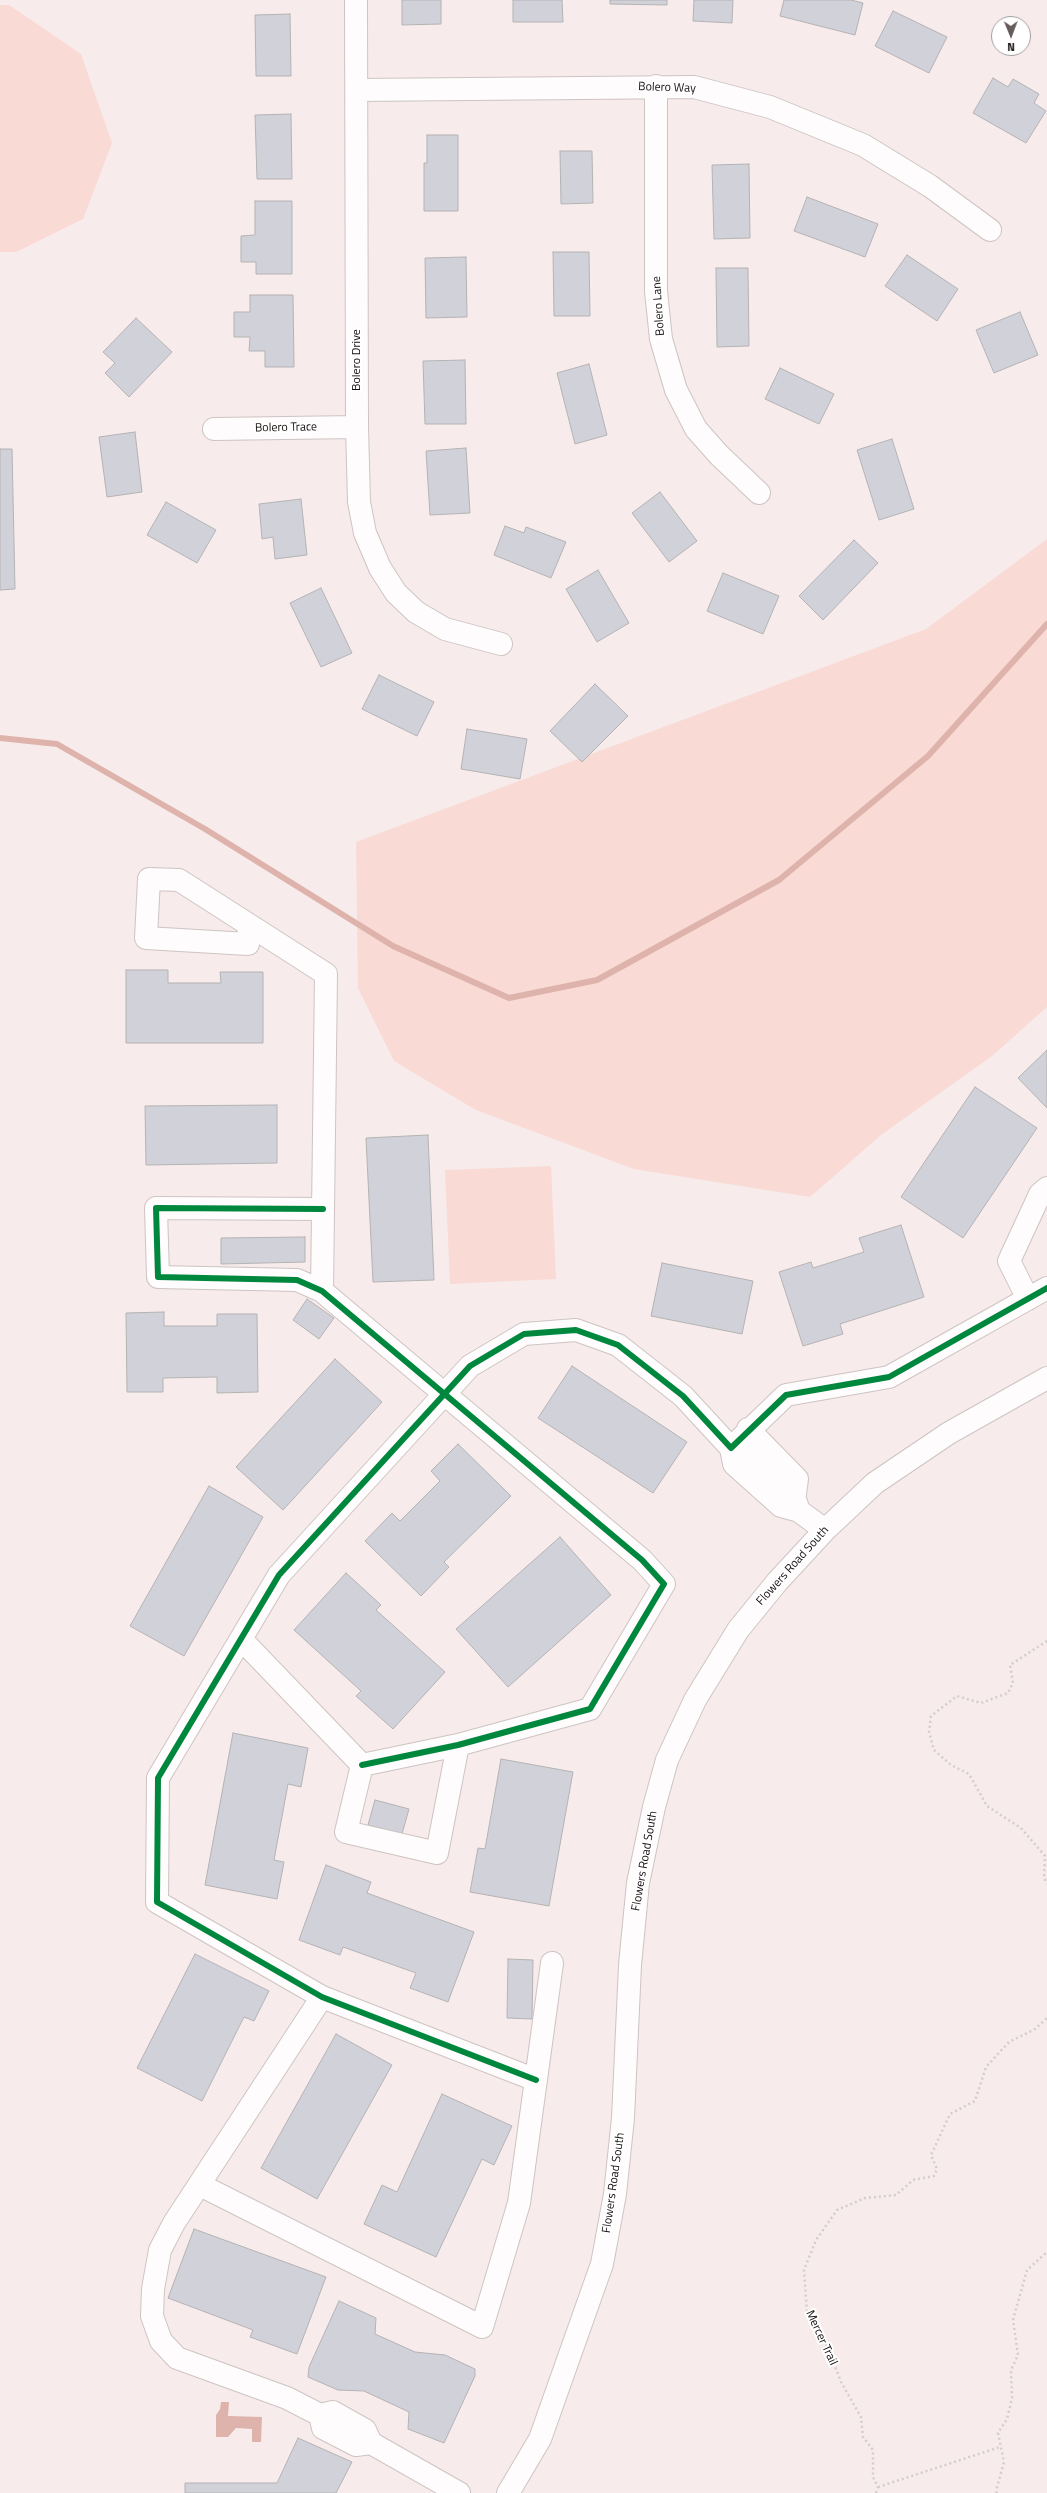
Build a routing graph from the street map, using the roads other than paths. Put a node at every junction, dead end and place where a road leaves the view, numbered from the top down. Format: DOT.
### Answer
graph roads {
  1 [pos="356,0"];
  2 [pos="656,86"];
  3 [pos="357,90"];
  4 [pos="990,230"];
  5 [pos="357,427"];
  6 [pos="214,429"];
  7 [pos="759,493"];
  8 [pos="501,644"];
  9 [pos="249,924"];
  10 [pos="1047,1188"];
  11 [pos="323,1209"];
  12 [pos="1047,1288"];
  13 [pos="322,1291"];
  14 [pos="1028,1299"];
  15 [pos="1047,1378"];
  16 [pos="445,1393"];
  17 [pos="748,1430"];
  18 [pos="731,1448"];
  19 [pos="797,1504"];
  20 [pos="825,1530"];
  21 [pos="241,1639"];
  22 [pos="458,1744"];
  23 [pos="362,1765"];
  24 [pos="552,1963"];
  25 [pos="322,1997"];
  26 [pos="536,2080"];
  27 [pos="200,2185"];
  28 [pos="459,2493"];
  29 [pos="508,2493"];
  1 -- 3 [label="street, Bolero Drive"];
  2 -- 3 [label="street, Bolero Way"];
  2 -- 4 [label="street, Bolero Way"];
  2 -- 7 [label="street, Bolero Lane"];
  3 -- 5 [label="street, Bolero Drive"];
  5 -- 6 [label="street, Bolero Trace"];
  5 -- 8 [label="street, Bolero Drive"];
  9 -- 9 [label="street"];
  9 -- 11 [label="street"];
  10 -- 14 [label="street"];
  11 -- 13 [label="street"];
  11 -- 13 [label="street"];
  12 -- 14 [label="street"];
  13 -- 16 [label="street"];
  14 -- 17 [label="street"];
  15 -- 20 [label="street, Flowers Road South"];
  16 -- 18 [label="street"];
  16 -- 21 [label="street"];
  16 -- 22 [label="street"];
  17 -- 18 [label="street"];
  17 -- 19 [label="street"];
  18 -- 19 [label="street"];
  19 -- 20 [label="street"];
  20 -- 29 [label="street, Flowers Road South"];
  21 -- 23 [label="street"];
  21 -- 25 [label="street"];
  22 -- 23 [label="street"];
  22 -- 23 [label="street"];
  24 -- 26 [label="street"];
  25 -- 26 [label="street"];
  25 -- 27 [label="street"];
  26 -- 27 [label="street"];
  27 -- 28 [label="street"];
}
